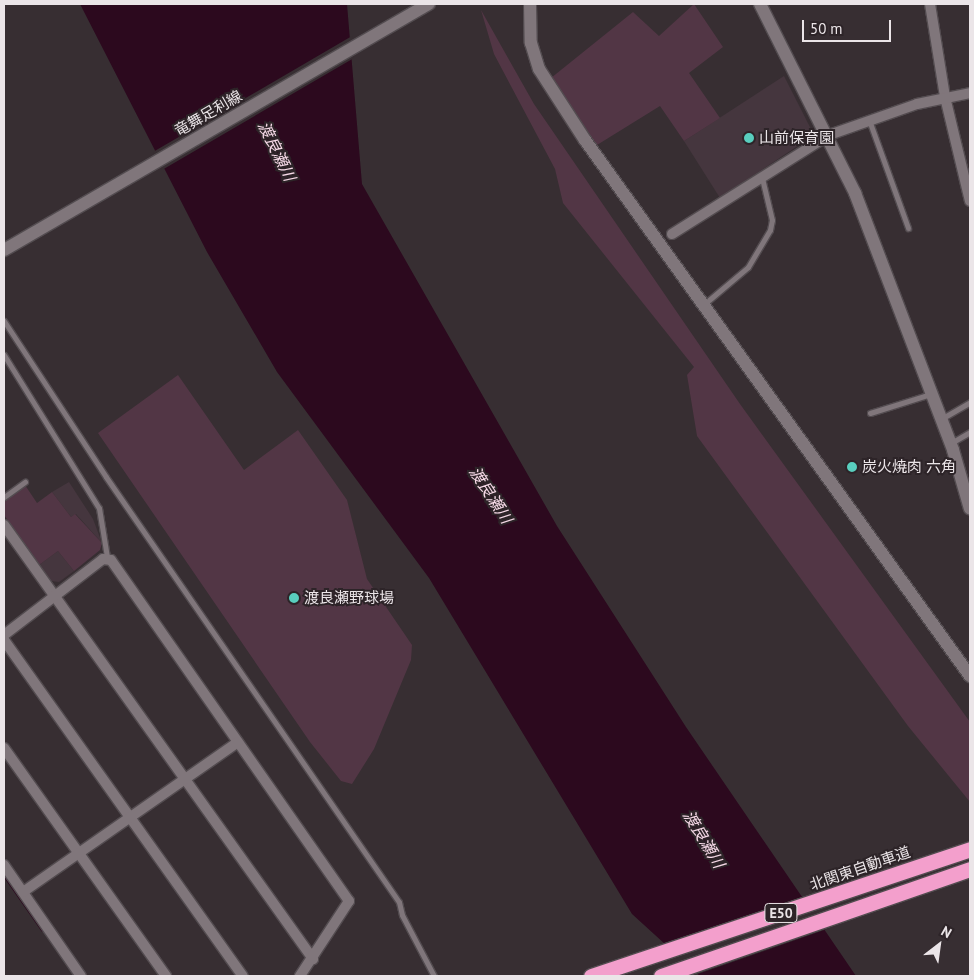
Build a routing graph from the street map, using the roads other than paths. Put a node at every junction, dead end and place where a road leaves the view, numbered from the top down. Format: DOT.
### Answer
graph roads {
  1 [pos="429,4"];
  2 [pos="530,4"];
  3 [pos="760,4"];
  4 [pos="930,4"];
  5 [pos="970,93"];
  6 [pos="945,97"];
  7 [pos="869,120"];
  8 [pos="829,135"];
  9 [pos="966,174"];
  10 [pos="762,177"];
  11 [pos="970,201"];
  12 [pos="908,228"];
  13 [pos="672,234"];
  14 [pos="4,250"];
  15 [pos="709,300"];
  16 [pos="4,321"];
  17 [pos="4,354"];
  18 [pos="931,394"];
  19 [pos="970,402"];
  20 [pos="870,413"];
  21 [pos="941,419"];
  22 [pos="970,432"];
  23 [pos="950,443"];
  24 [pos="26,482"];
  25 [pos="4,497"];
  26 [pos="970,509"];
  27 [pos="4,525"];
  28 [pos="107,557"];
  29 [pos="54,597"];
  30 [pos="4,635"];
  31 [pos="4,640"];
  32 [pos="970,676"];
  33 [pos="238,742"];
  34 [pos="4,748"];
  35 [pos="182,780"];
  36 [pos="129,817"];
  37 [pos="970,849"];
  38 [pos="79,853"];
  39 [pos="970,869"];
  40 [pos="6,872"];
  41 [pos="23,892"];
  42 [pos="313,959"];
  43 [pos="82,976"];
  44 [pos="166,976"];
  45 [pos="243,976"];
  46 [pos="300,976"];
  47 [pos="434,976"];
  48 [pos="591,976"];
  49 [pos="661,976"];
  1 -- 14 [label="street, 竜舞足利線"];
  2 -- 32 [label="street"];
  3 -- 8 [label="street"];
  4 -- 6 [label="street"];
  5 -- 6 [label="street"];
  6 -- 7 [label="street"];
  6 -- 9 [label="street"];
  7 -- 8 [label="street"];
  7 -- 12 [label="lane"];
  8 -- 10 [label="street"];
  8 -- 18 [label="street"];
  9 -- 11 [label="street"];
  10 -- 13 [label="street"];
  10 -- 15 [label="lane"];
  16 -- 47 [label="lane"];
  17 -- 28 [label="lane"];
  18 -- 20 [label="lane"];
  18 -- 21 [label="street"];
  19 -- 21 [label="lane"];
  21 -- 23 [label="street"];
  22 -- 23 [label="lane"];
  23 -- 26 [label="street"];
  24 -- 25 [label="lane"];
  27 -- 29 [label="street"];
  28 -- 29 [label="street"];
  28 -- 33 [label="street"];
  29 -- 30 [label="street"];
  29 -- 35 [label="street"];
  31 -- 36 [label="street"];
  33 -- 35 [label="street"];
  33 -- 42 [label="street"];
  34 -- 38 [label="street"];
  35 -- 36 [label="street"];
  35 -- 42 [label="street"];
  36 -- 38 [label="street"];
  36 -- 45 [label="street"];
  37 -- 48 [label="highway, 北関東自動車道 / E50"];
  38 -- 41 [label="street"];
  38 -- 44 [label="street"];
  39 -- 49 [label="highway, E50"];
  40 -- 41 [label="street"];
  41 -- 43 [label="street"];
  42 -- 46 [label="street"];
}
